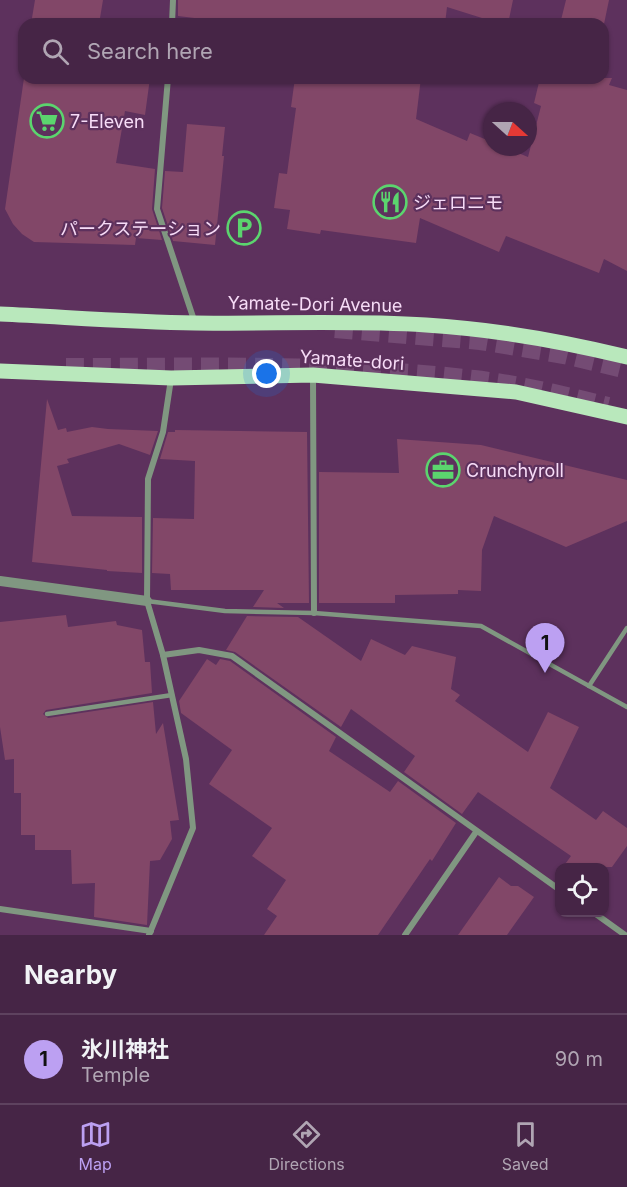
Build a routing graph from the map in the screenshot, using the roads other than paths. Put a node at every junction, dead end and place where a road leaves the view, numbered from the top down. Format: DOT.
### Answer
graph roads {
  1 [pos="173,0"];
  2 [pos="172,18"];
  3 [pos="167,84"];
  4 [pos="0,314"];
  5 [pos="195,323"];
  6 [pos="627,357"];
  7 [pos="0,371"];
  8 [pos="313,375"];
  9 [pos="171,378"];
  10 [pos="627,417"];
  11 [pos="0,581"];
  12 [pos="147,601"];
  13 [pos="314,613"];
  14 [pos="627,628"];
  15 [pos="163,656"];
  16 [pos="589,686"];
  17 [pos="172,695"];
  18 [pos="627,707"];
  19 [pos="48,714"];
  20 [pos="476,832"];
  21 [pos="555,887"];
  22 [pos="0,909"];
  23 [pos="600,917"];
  24 [pos="150,933"];
  25 [pos="405,935"];
  26 [pos="625,935"];
  1 -- 2 [label="street"];
  3 -- 5 [label="street"];
  4 -- 5 [label="main road, Yamate-Dori Avenue"];
  5 -- 6 [label="main road, Yamate-Dori Avenue"];
  7 -- 9 [label="main road, Yamate-dori"];
  8 -- 9 [label="main road, Yamate-dori"];
  8 -- 10 [label="main road, Yamate-dori"];
  8 -- 13 [label="street"];
  9 -- 12 [label="street"];
  11 -- 12 [label="street"];
  12 -- 13 [label="lane"];
  12 -- 15 [label="street"];
  13 -- 16 [label="lane"];
  14 -- 16 [label="lane"];
  15 -- 17 [label="street"];
  15 -- 20 [label="street"];
  16 -- 18 [label="lane"];
  17 -- 19 [label="lane"];
  17 -- 24 [label="street"];
  20 -- 21 [label="street"];
  20 -- 25 [label="street"];
  22 -- 24 [label="street"];
  23 -- 26 [label="street"];
}
